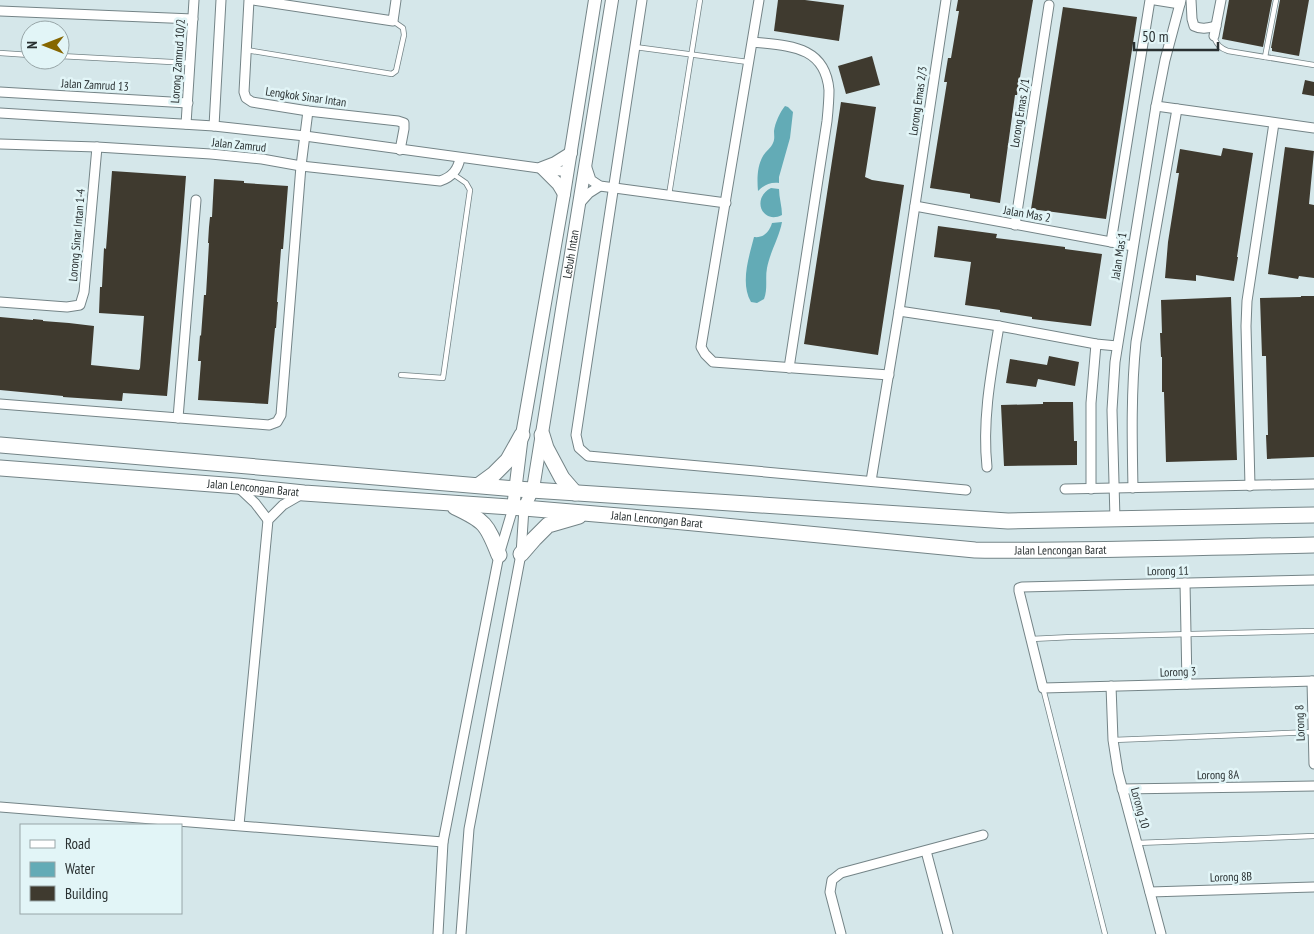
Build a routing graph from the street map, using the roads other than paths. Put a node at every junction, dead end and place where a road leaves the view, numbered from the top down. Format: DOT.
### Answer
graph roads {
  1 [pos="194,0"];
  2 [pos="221,0"];
  3 [pos="249,0"];
  4 [pos="253,0"];
  5 [pos="396,0"];
  6 [pos="595,0"];
  7 [pos="612,0"];
  8 [pos="642,0"];
  9 [pos="700,0"];
  10 [pos="759,0"];
  11 [pos="946,0"];
  12 [pos="1150,0"];
  13 [pos="1155,0"];
  14 [pos="1191,0"];
  15 [pos="1221,0"];
  16 [pos="1276,0"];
  17 [pos="1180,2"];
  18 [pos="1049,6"];
  19 [pos="0,11"];
  20 [pos="193,20"];
  21 [pos="393,21"];
  22 [pos="1216,26"];
  23 [pos="1214,36"];
  24 [pos="753,42"];
  25 [pos="635,47"];
  26 [pos="246,50"];
  27 [pos="0,53"];
  28 [pos="20,54"];
  29 [pos="691,54"];
  30 [pos="70,57"];
  31 [pos="1265,57"];
  32 [pos="750,62"];
  33 [pos="190,64"];
  34 [pos="1314,65"];
  35 [pos="0,92"];
  36 [pos="188,103"];
  37 [pos="1156,106"];
  38 [pos="1177,109"];
  39 [pos="308,111"];
  40 [pos="0,112"];
  41 [pos="1274,123"];
  42 [pos="186,124"];
  43 [pos="214,126"];
  44 [pos="1314,128"];
  45 [pos="305,136"];
  46 [pos="0,144"];
  47 [pos="97,147"];
  48 [pos="400,150"];
  49 [pos="571,153"];
  50 [pos="460,158"];
  51 [pos="586,165"];
  52 [pos="301,166"];
  53 [pos="542,168"];
  54 [pos="568,172"];
  55 [pos="453,174"];
  56 [pos="600,186"];
  57 [pos="614,188"];
  58 [pos="564,194"];
  59 [pos="669,195"];
  60 [pos="196,200"];
  61 [pos="580,203"];
  62 [pos="726,203"];
  63 [pos="915,206"];
  64 [pos="1015,225"];
  65 [pos="1111,242"];
  66 [pos="1133,246"];
  67 [pos="0,302"];
  68 [pos="899,311"];
  69 [pos="999,326"];
  70 [pos="1096,344"];
  71 [pos="1117,346"];
  72 [pos="789,368"];
  73 [pos="402,375"];
  74 [pos="888,375"];
  75 [pos="0,404"];
  76 [pos="178,418"];
  77 [pos="522,435"];
  78 [pos="542,435"];
  79 [pos="0,445"];
  80 [pos="0,468"];
  81 [pos="987,468"];
  82 [pos="871,481"];
  83 [pos="1314,484"];
  84 [pos="478,485"];
  85 [pos="238,486"];
  86 [pos="1250,486"];
  87 [pos="1114,488"];
  88 [pos="1133,488"];
  89 [pos="516,489"];
  90 [pos="533,489"];
  91 [pos="1065,489"];
  92 [pos="1090,489"];
  93 [pos="966,490"];
  94 [pos="304,493"];
  95 [pos="575,493"];
  96 [pos="448,503"];
  97 [pos="518,508"];
  98 [pos="590,514"];
  99 [pos="1314,515"];
  100 [pos="1114,519"];
  101 [pos="268,520"];
  102 [pos="1314,545"];
  103 [pos="521,554"];
  104 [pos="499,555"];
  105 [pos="1314,580"];
  106 [pos="1186,583"];
  107 [pos="1314,631"];
  108 [pos="1187,635"];
  109 [pos="1031,640"];
  110 [pos="1313,681"];
  111 [pos="1187,684"];
  112 [pos="1111,686"];
  113 [pos="1043,688"];
  114 [pos="1313,732"];
  115 [pos="1113,740"];
  116 [pos="1314,764"];
  117 [pos="1314,786"];
  118 [pos="1122,789"];
  119 [pos="0,807"];
  120 [pos="239,825"];
  121 [pos="983,836"];
  122 [pos="1314,836"];
  123 [pos="443,842"];
  124 [pos="1136,843"];
  125 [pos="926,851"];
  126 [pos="1314,886"];
  127 [pos="1150,892"];
  128 [pos="438,934"];
  129 [pos="461,934"];
  130 [pos="841,934"];
  131 [pos="948,934"];
  132 [pos="1105,934"];
  133 [pos="1160,934"];
  1 -- 20 [label="street, Lorong Zamrud 10/2"];
  2 -- 43 [label="street"];
  3 -- 26 [label="street, Lengkok Sinar Intan"];
  4 -- 21 [label="street"];
  5 -- 21 [label="street"];
  6 -- 49 [label="main road, Lebuh Intan"];
  7 -- 51 [label="main road, Lebuh Intan"];
  8 -- 25 [label="street"];
  9 -- 29 [label="lane"];
  10 -- 24 [label="street"];
  11 -- 63 [label="street, Lorong Emas 2/3"];
  12 -- 65 [label="street"];
  13 -- 17 [label="street"];
  14 -- 22 [label="street"];
  15 -- 22 [label="street"];
  16 -- 31 [label="lane"];
  17 -- 37 [label="street, Jalan Mas 1"];
  18 -- 64 [label="street, Lorong Emas 2/1"];
  19 -- 20 [label="street"];
  20 -- 33 [label="street, Lorong Zamrud 10/2"];
  21 -- 26 [label="lane"];
  22 -- 23 [label="street"];
  23 -- 31 [label="lane"];
  24 -- 32 [label="street"];
  24 -- 72 [label="street"];
  25 -- 29 [label="lane"];
  25 -- 57 [label="street"];
  26 -- 39 [label="street, Lengkok Sinar Intan"];
  27 -- 28 [label="lane"];
  29 -- 32 [label="lane"];
  29 -- 59 [label="lane"];
  30 -- 33 [label="lane"];
  31 -- 34 [label="lane"];
  32 -- 62 [label="street"];
  33 -- 36 [label="street, Lorong Zamrud 10/2"];
  35 -- 36 [label="street, Jalan Zamrud 13"];
  36 -- 42 [label="street, Lorong Zamrud 10/2"];
  37 -- 38 [label="street"];
  37 -- 66 [label="street, Jalan Mas 1"];
  38 -- 41 [label="street"];
  38 -- 88 [label="street"];
  39 -- 45 [label="street"];
  39 -- 48 [label="street, Lengkok Sinar Intan"];
  40 -- 42 [label="street"];
  41 -- 44 [label="street"];
  41 -- 86 [label="street"];
  42 -- 43 [label="street"];
  43 -- 45 [label="street"];
  45 -- 48 [label="street"];
  45 -- 52 [label="street"];
  46 -- 47 [label="street, Jalan Zamrud"];
  47 -- 52 [label="street, Jalan Zamrud"];
  47 -- 67 [label="street, Lorong Sinar Intan 1-4"];
  48 -- 50 [label="street"];
  49 -- 53 [label="main road"];
  49 -- 54 [label="main road, Lebuh Intan"];
  50 -- 53 [label="street"];
  50 -- 55 [label="street"];
  51 -- 56 [label="street"];
  51 -- 61 [label="main road, Lebuh Intan"];
  52 -- 55 [label="street, Jalan Zamrud"];
  52 -- 76 [label="street"];
  53 -- 54 [label="street"];
  53 -- 58 [label="main road"];
  54 -- 58 [label="main road, Lebuh Intan"];
  55 -- 73 [label="lane"];
  56 -- 57 [label="street"];
  56 -- 61 [label="street"];
  57 -- 59 [label="street"];
  57 -- 82 [label="street"];
  58 -- 77 [label="main road, Lebuh Intan"];
  59 -- 62 [label="street"];
  60 -- 76 [label="street"];
  61 -- 78 [label="main road, Lebuh Intan"];
  62 -- 72 [label="street"];
  63 -- 64 [label="street, Jalan Mas 2"];
  63 -- 68 [label="street, Lorong Emas 2/3"];
  64 -- 65 [label="street, Jalan Mas 2"];
  65 -- 66 [label="street, Jalan Mas 2"];
  66 -- 71 [label="street, Jalan Mas 1"];
  68 -- 69 [label="street"];
  68 -- 74 [label="street, Lorong Emas 2/3"];
  69 -- 70 [label="street"];
  69 -- 81 [label="street"];
  70 -- 71 [label="street"];
  70 -- 92 [label="street"];
  71 -- 87 [label="street, Jalan Mas 1"];
  72 -- 74 [label="street"];
  74 -- 82 [label="street, Lorong Emas 2/3"];
  75 -- 76 [label="street"];
  77 -- 84 [label="highway"];
  77 -- 89 [label="main road, Lebuh Intan"];
  78 -- 90 [label="main road, Lebuh Intan"];
  78 -- 95 [label="highway"];
  79 -- 84 [label="highway, Jalan Lencongan Barat"];
  80 -- 85 [label="highway, Jalan Lencongan Barat"];
  82 -- 93 [label="street"];
  83 -- 86 [label="street"];
  84 -- 89 [label="highway, Jalan Lencongan Barat"];
  85 -- 94 [label="highway, Jalan Lencongan Barat"];
  85 -- 101 [label="street"];
  86 -- 88 [label="street"];
  87 -- 88 [label="street"];
  87 -- 92 [label="street"];
  87 -- 100 [label="street, Jalan Mas 1"];
  89 -- 90 [label="highway, Jalan Lencongan Barat"];
  89 -- 97 [label="main road, Lebuh Intan"];
  90 -- 95 [label="highway, Jalan Lencongan Barat"];
  90 -- 97 [label="main road, Lebuh Intan"];
  91 -- 92 [label="street"];
  94 -- 96 [label="highway, Jalan Lencongan Barat"];
  94 -- 101 [label="street"];
  95 -- 100 [label="highway, Jalan Lencongan Barat"];
  96 -- 97 [label="highway, Jalan Lencongan Barat"];
  96 -- 104 [label="highway"];
  97 -- 98 [label="highway, Jalan Lencongan Barat"];
  97 -- 103 [label="street"];
  97 -- 104 [label="street"];
  98 -- 102 [label="highway, Jalan Lencongan Barat"];
  98 -- 103 [label="highway"];
  99 -- 100 [label="highway, Jalan Lencongan Barat"];
  101 -- 120 [label="street"];
  103 -- 129 [label="street"];
  104 -- 123 [label="street"];
  105 -- 106 [label="street, Lorong 11"];
  106 -- 108 [label="street"];
  106 -- 109 [label="street, Lorong 11"];
  107 -- 108 [label="lane"];
  108 -- 109 [label="lane"];
  108 -- 111 [label="street"];
  109 -- 113 [label="street"];
  110 -- 111 [label="street, Lorong 3"];
  110 -- 114 [label="street, Lorong 8"];
  111 -- 112 [label="street, Lorong 3"];
  112 -- 113 [label="street, Lorong 3"];
  112 -- 115 [label="street, Lorong 10"];
  113 -- 132 [label="lane"];
  114 -- 115 [label="lane"];
  114 -- 116 [label="street, Lorong 8"];
  115 -- 118 [label="street, Lorong 10"];
  117 -- 118 [label="street, Lorong 8A"];
  118 -- 124 [label="street, Lorong 10"];
  119 -- 120 [label="street"];
  120 -- 123 [label="street"];
  121 -- 125 [label="street"];
  122 -- 124 [label="lane"];
  123 -- 128 [label="street"];
  124 -- 127 [label="street, Lorong 10"];
  125 -- 130 [label="street"];
  125 -- 131 [label="street"];
  126 -- 127 [label="street, Lorong 8B"];
  127 -- 133 [label="street, Lorong 10"];
}
